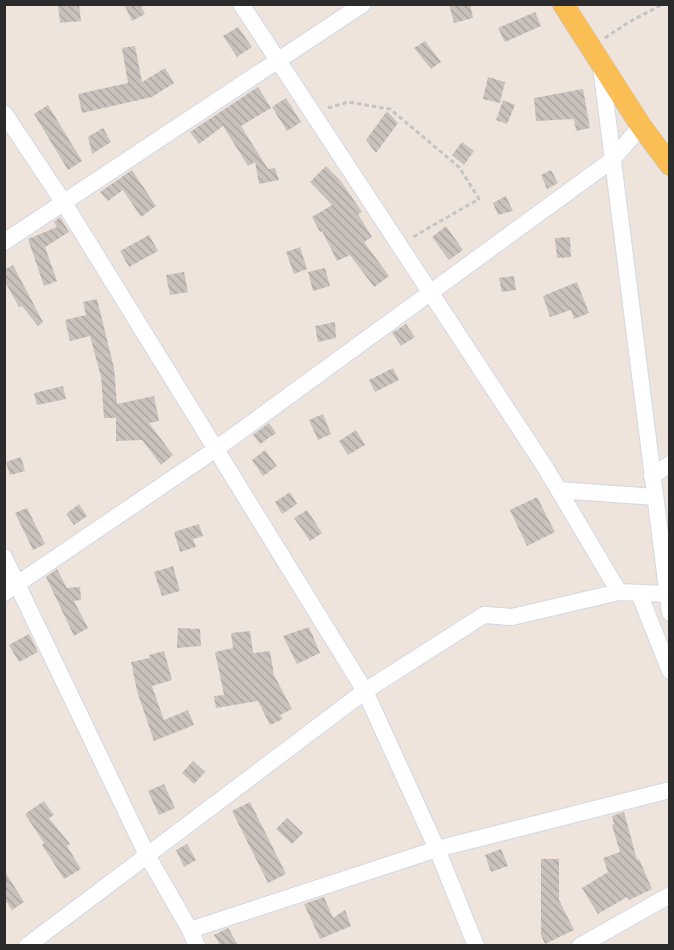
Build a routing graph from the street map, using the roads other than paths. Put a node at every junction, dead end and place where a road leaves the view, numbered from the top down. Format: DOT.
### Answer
graph roads {
  1 [pos="241,4"];
  2 [pos="363,4"];
  3 [pos="563,4"];
  4 [pos="596,55"];
  5 [pos="278,61"];
  6 [pos="4,113"];
  7 [pos="641,126"];
  8 [pos="612,160"];
  9 [pos="669,165"];
  10 [pos="64,203"];
  11 [pos="4,242"];
  12 [pos="430,294"];
  13 [pos="216,449"];
  14 [pos="669,464"];
  15 [pos="652,476"];
  16 [pos="559,490"];
  17 [pos="655,497"];
  18 [pos="4,557"];
  19 [pos="11,588"];
  20 [pos="619,591"];
  21 [pos="639,593"];
  22 [pos="667,594"];
  23 [pos="669,613"];
  24 [pos="669,670"];
  25 [pos="365,691"];
  26 [pos="669,790"];
  27 [pos="437,849"];
  28 [pos="147,855"];
  29 [pos="669,895"];
  30 [pos="194,938"];
  31 [pos="27,945"];
  32 [pos="476,945"];
  33 [pos="580,945"];
  1 -- 5 [label="street"];
  2 -- 5 [label="street"];
  3 -- 4 [label="main road"];
  4 -- 7 [label="main road"];
  4 -- 8 [label="street"];
  5 -- 10 [label="street"];
  5 -- 12 [label="street"];
  6 -- 10 [label="street"];
  7 -- 8 [label="street"];
  7 -- 9 [label="main road"];
  8 -- 12 [label="street"];
  8 -- 15 [label="street"];
  10 -- 11 [label="street"];
  10 -- 13 [label="street"];
  12 -- 13 [label="street"];
  12 -- 16 [label="street"];
  13 -- 19 [label="street"];
  13 -- 25 [label="street"];
  14 -- 15 [label="street"];
  15 -- 17 [label="street"];
  16 -- 17 [label="street"];
  16 -- 20 [label="street"];
  17 -- 22 [label="street"];
  18 -- 19 [label="street"];
  19 -- 28 [label="street"];
  20 -- 21 [label="street"];
  20 -- 25 [label="street"];
  21 -- 22 [label="street"];
  21 -- 24 [label="street"];
  22 -- 23 [label="street"];
  25 -- 27 [label="street"];
  25 -- 28 [label="street"];
  26 -- 27 [label="street"];
  27 -- 30 [label="street"];
  27 -- 32 [label="street"];
  28 -- 30 [label="street"];
  28 -- 31 [label="street"];
  29 -- 33 [label="street"];
}
